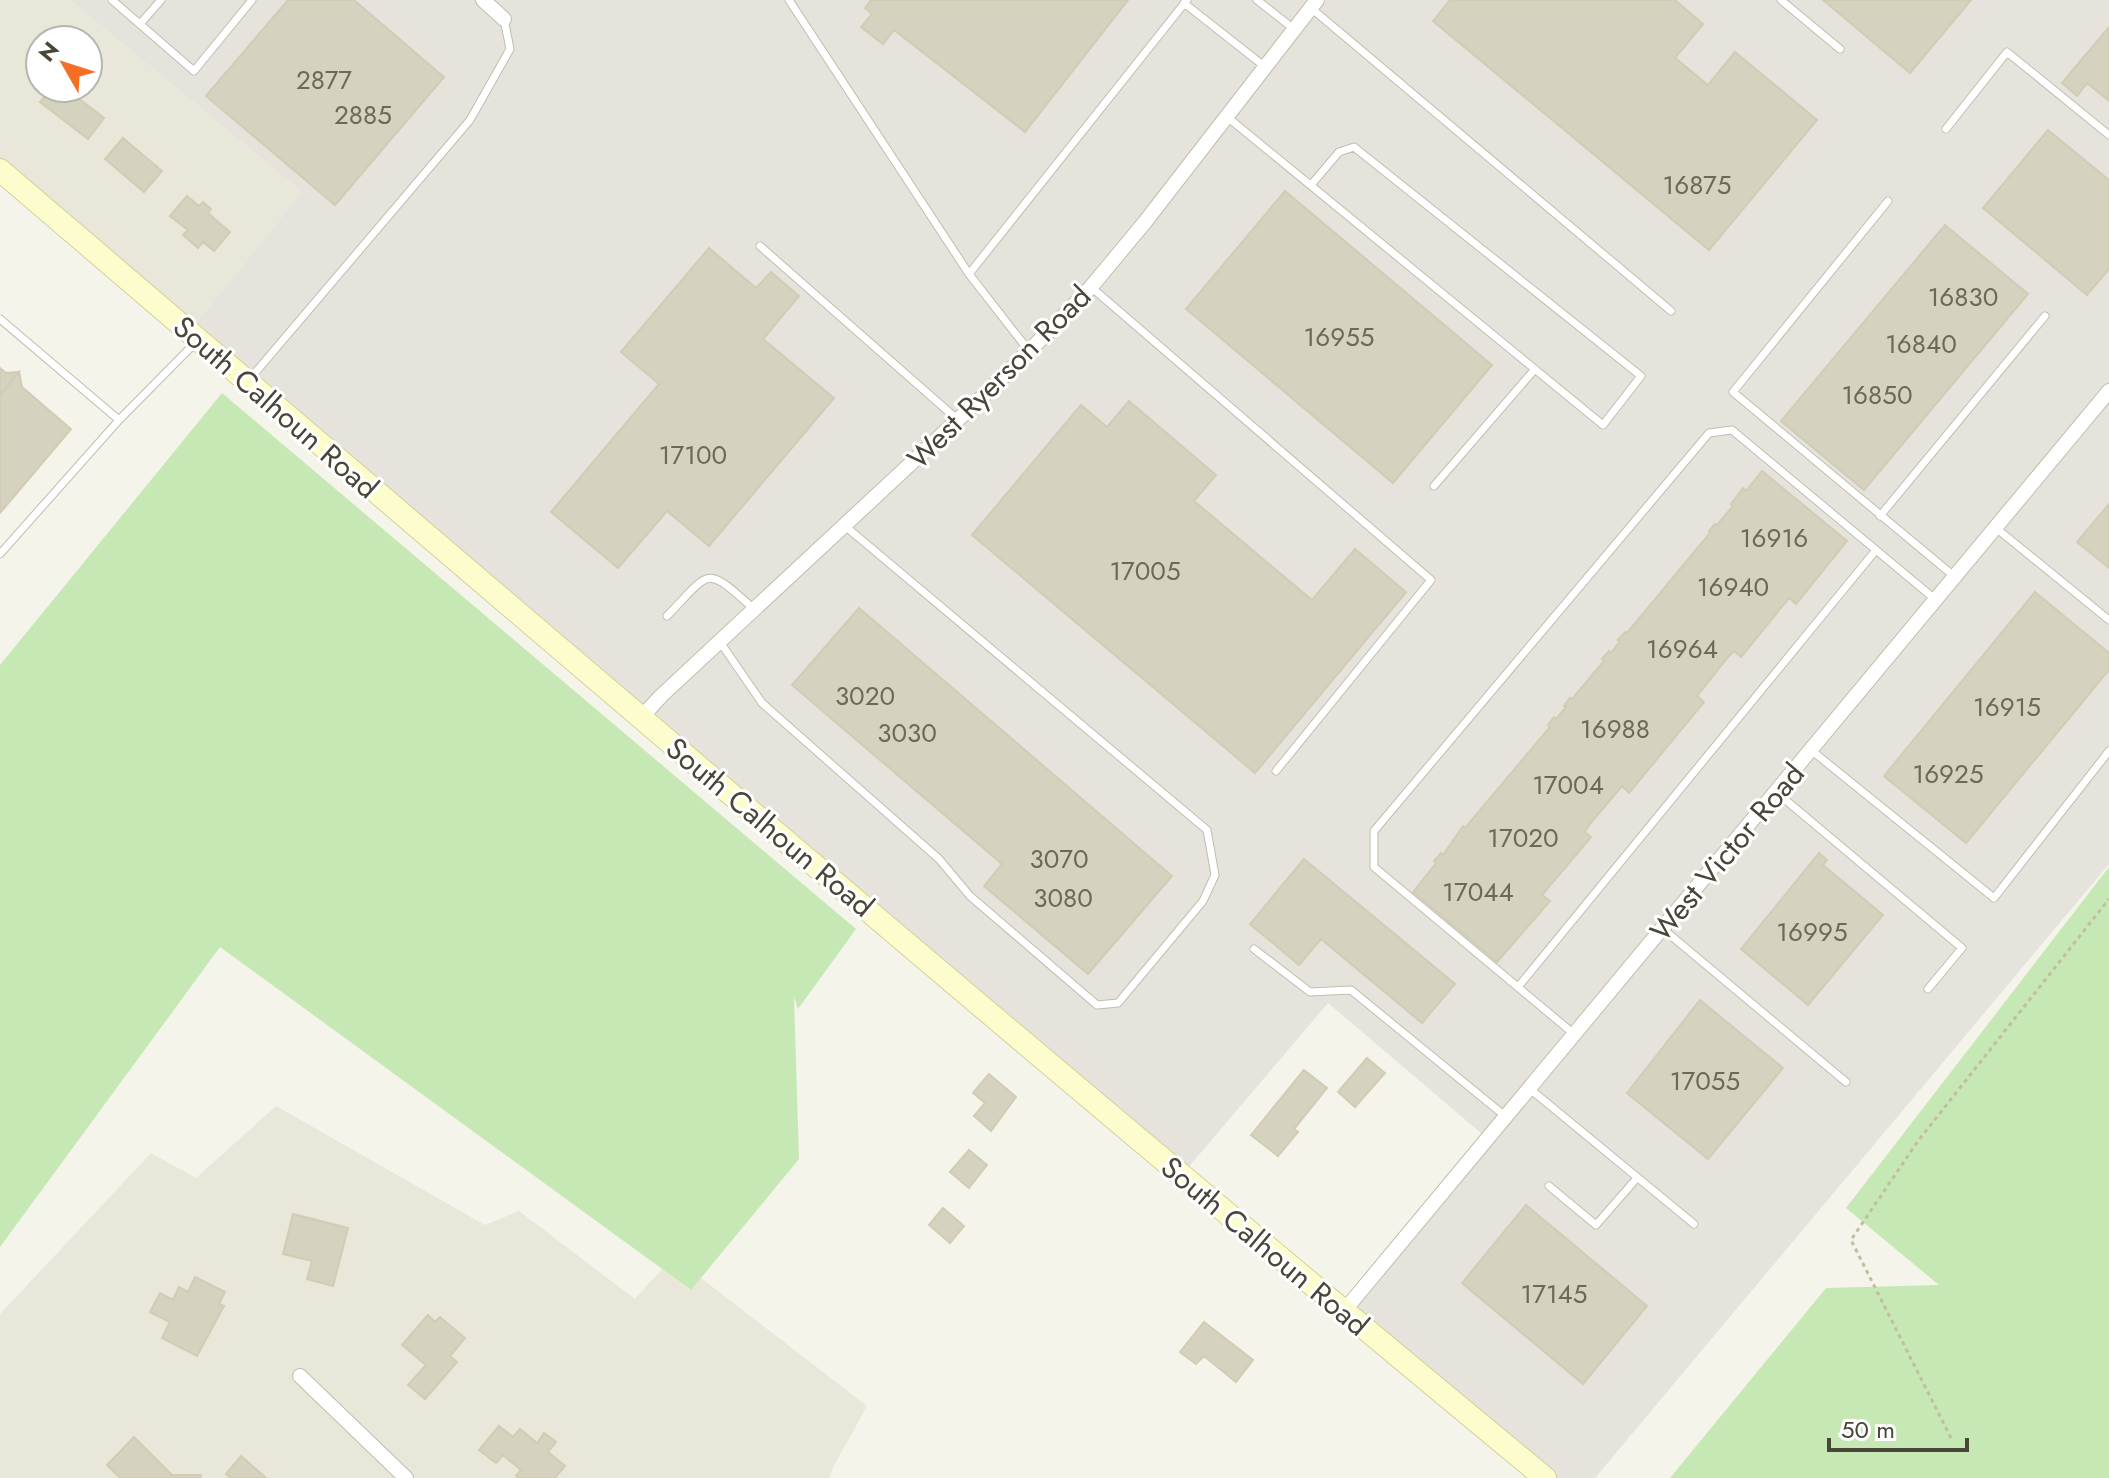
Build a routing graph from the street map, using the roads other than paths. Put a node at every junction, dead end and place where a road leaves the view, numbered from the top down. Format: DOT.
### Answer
graph roads {
  1 [pos="112,0"];
  2 [pos="161,0"];
  3 [pos="252,0"];
  4 [pos="483,0"];
  5 [pos="789,0"];
  6 [pos="1257,0"];
  7 [pos="1781,0"];
  8 [pos="1186,2"];
  9 [pos="1314,4"];
  10 [pos="504,19"];
  11 [pos="140,24"];
  12 [pos="1294,29"];
  13 [pos="1840,49"];
  14 [pos="1265,67"];
  15 [pos="1226,116"];
  16 [pos="1946,129"];
  17 [pos="2109,135"];
  18 [pos="0,170"];
  19 [pos="1311,185"];
  20 [pos="1888,201"];
  21 [pos="760,246"];
  22 [pos="969,274"];
  23 [pos="1091,287"];
  24 [pos="1671,311"];
  25 [pos="2045,316"];
  26 [pos="0,319"];
  27 [pos="198,340"];
  28 [pos="1029,351"];
  29 [pos="1535,369"];
  30 [pos="247,382"];
  31 [pos="2109,391"];
  32 [pos="119,420"];
  33 [pos="958,420"];
  34 [pos="1434,486"];
  35 [pos="1880,516"];
  36 [pos="845,526"];
  37 [pos="1996,527"];
  38 [pos="1876,550"];
  39 [pos="0,554"];
  40 [pos="1955,577"];
  41 [pos="1936,600"];
  42 [pos="755,610"];
  43 [pos="667,616"];
  44 [pos="2109,620"];
  45 [pos="720,642"];
  46 [pos="641,718"];
  47 [pos="1811,750"];
  48 [pos="2109,751"];
  49 [pos="1276,771"];
  50 [pos="1776,792"];
  51 [pos="1663,929"];
  52 [pos="1254,949"];
  53 [pos="1518,987"];
  54 [pos="1928,989"];
  55 [pos="1575,1035"];
  56 [pos="1846,1082"];
  57 [pos="1530,1089"];
  58 [pos="1506,1118"];
  59 [pos="1637,1178"];
  60 [pos="1549,1186"];
  61 [pos="1694,1224"];
  62 [pos="1344,1311"];
  63 [pos="300,1376"];
  64 [pos="406,1478"];
  65 [pos="1545,1478"];
  1 -- 11 [label="lane"];
  2 -- 11 [label="lane"];
  3 -- 11 [label="lane"];
  4 -- 10 [label="street"];
  5 -- 22 [label="lane"];
  6 -- 12 [label="lane"];
  7 -- 13 [label="lane"];
  8 -- 14 [label="lane"];
  8 -- 22 [label="lane"];
  9 -- 12 [label="street, West Ryerson Road"];
  9 -- 24 [label="lane"];
  10 -- 30 [label="lane"];
  12 -- 14 [label="street, West Ryerson Road"];
  14 -- 15 [label="street, West Ryerson Road"];
  15 -- 19 [label="lane"];
  15 -- 23 [label="street, West Ryerson Road"];
  16 -- 17 [label="lane"];
  18 -- 27 [label="street, South Calhoun Road"];
  19 -- 29 [label="lane"];
  19 -- 29 [label="lane"];
  20 -- 35 [label="lane"];
  21 -- 33 [label="lane"];
  22 -- 28 [label="lane"];
  23 -- 28 [label="street, West Ryerson Road"];
  23 -- 49 [label="lane"];
  25 -- 35 [label="lane"];
  26 -- 32 [label="lane"];
  27 -- 30 [label="street, South Calhoun Road"];
  27 -- 32 [label="lane"];
  28 -- 33 [label="street, West Ryerson Road"];
  29 -- 34 [label="lane"];
  30 -- 46 [label="street, South Calhoun Road"];
  31 -- 37 [label="street, West Victor Road"];
  32 -- 39 [label="lane"];
  33 -- 36 [label="street, West Ryerson Road"];
  35 -- 40 [label="lane"];
  36 -- 42 [label="street, West Ryerson Road"];
  36 -- 45 [label="lane"];
  37 -- 40 [label="street, West Victor Road"];
  37 -- 44 [label="lane"];
  38 -- 41 [label="lane"];
  38 -- 53 [label="lane"];
  38 -- 53 [label="lane"];
  40 -- 41 [label="street, West Victor Road"];
  41 -- 47 [label="street, West Victor Road"];
  42 -- 43 [label="lane"];
  42 -- 45 [label="street, West Ryerson Road"];
  45 -- 46 [label="street, West Ryerson Road"];
  46 -- 62 [label="street, South Calhoun Road"];
  47 -- 48 [label="lane"];
  47 -- 50 [label="street, West Victor Road"];
  50 -- 51 [label="street, West Victor Road"];
  50 -- 54 [label="lane"];
  51 -- 55 [label="street, West Victor Road"];
  51 -- 56 [label="lane"];
  52 -- 58 [label="lane"];
  53 -- 55 [label="lane"];
  55 -- 57 [label="street, West Victor Road"];
  57 -- 58 [label="street, West Victor Road"];
  57 -- 59 [label="lane"];
  58 -- 62 [label="street, West Victor Road"];
  59 -- 60 [label="lane"];
  59 -- 61 [label="lane"];
  62 -- 65 [label="street, South Calhoun Road"];
  63 -- 64 [label="street"];
}
